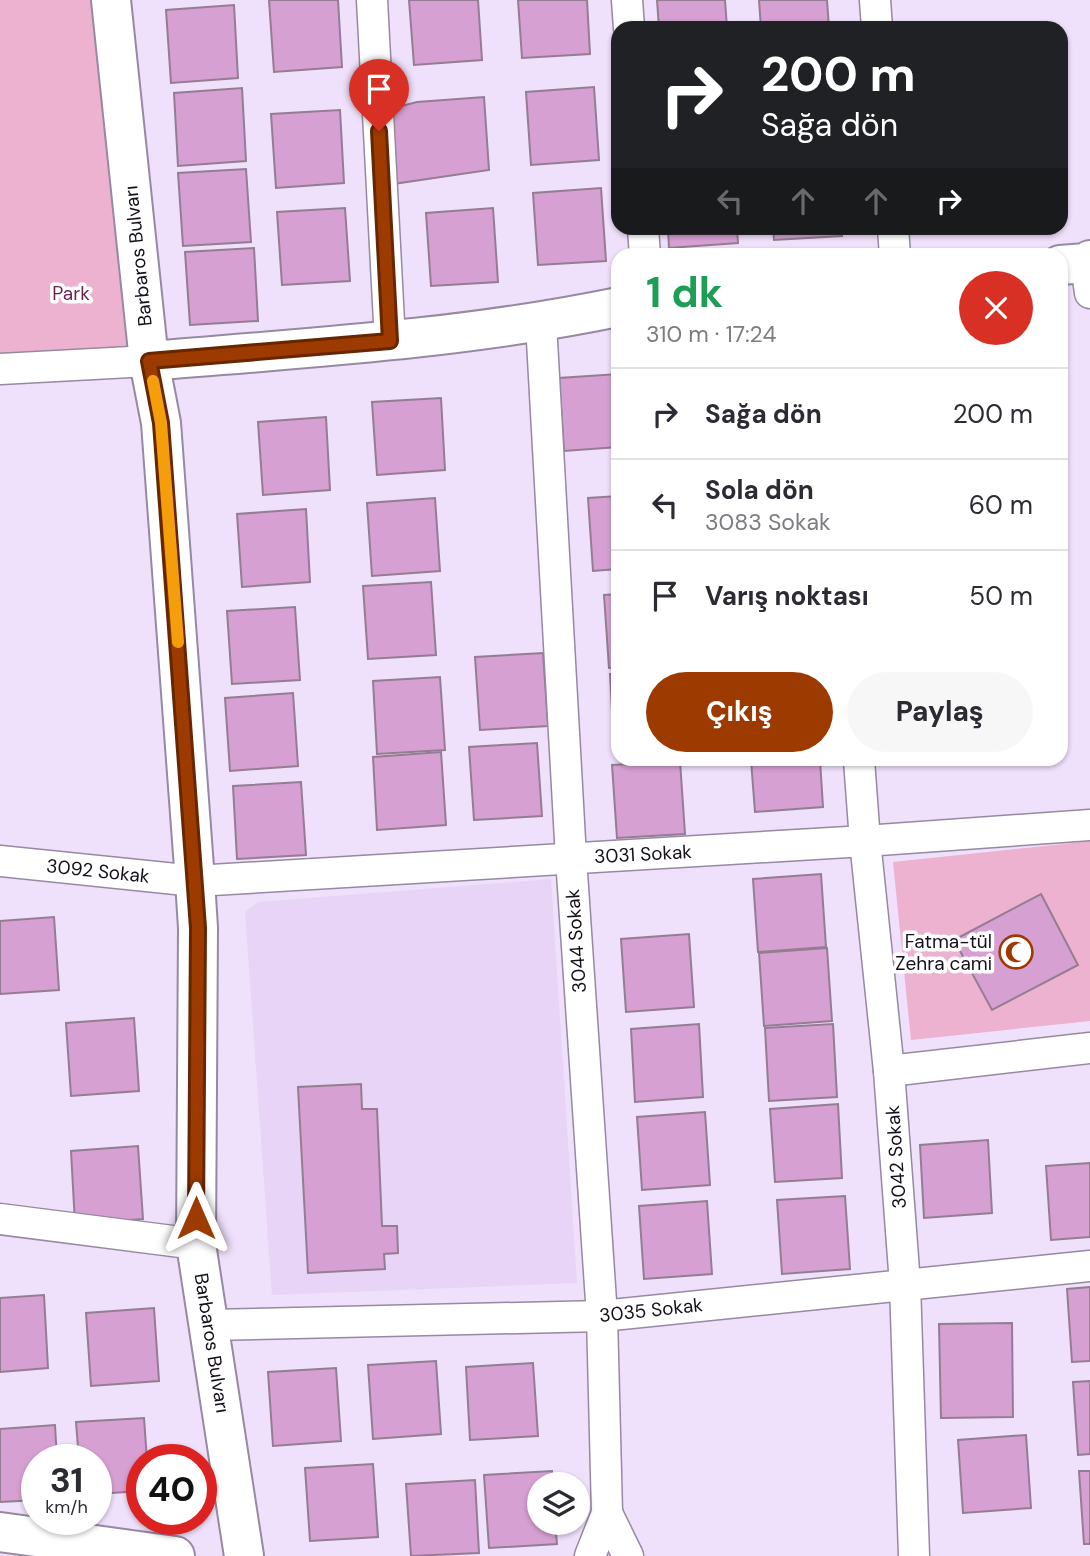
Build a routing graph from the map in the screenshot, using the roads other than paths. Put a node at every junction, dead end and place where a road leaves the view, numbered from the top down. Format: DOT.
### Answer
graph roads {
  1 [pos="111,0"];
  2 [pos="372,0"];
  3 [pos="627,0"];
  4 [pos="875,0"];
  5 [pos="628,21"];
  6 [pos="876,21"];
  7 [pos="611,308"];
  8 [pos="541,323"];
  9 [pos="390,341"];
  10 [pos="149,361"];
  11 [pos="0,369"];
  12 [pos="859,766"];
  13 [pos="1090,825"];
  14 [pos="865,841"];
  15 [pos="571,858"];
  16 [pos="0,861"];
  17 [pos="195,881"];
  18 [pos="1090,1048"];
  19 [pos="889,1071"];
  20 [pos="0,1219"];
  21 [pos="196,1244"];
  22 [pos="1090,1266"];
  23 [pos="905,1284"];
  24 [pos="602,1316"];
  25 [pos="209,1325"];
  26 [pos="607,1513"];
  27 [pos="8,1540"];
  28 [pos="175,1556"];
  29 [pos="244,1556"];
  30 [pos="590,1556"];
  31 [pos="628,1556"];
  32 [pos="914,1556"];
  1 -- 10 [label="street, Barbaros Bulvarı"];
  2 -- 9 [label="street"];
  3 -- 5 [label="street"];
  4 -- 6 [label="street"];
  7 -- 8 [label="street"];
  8 -- 9 [label="street"];
  8 -- 15 [label="street, 3044 Sokak"];
  9 -- 10 [label="street"];
  10 -- 11 [label="street"];
  10 -- 17 [label="street, Barbaros Bulvarı"];
  12 -- 14 [label="street, 3042 Sokak"];
  13 -- 14 [label="street, 3031 Sokak"];
  14 -- 15 [label="street, 3031 Sokak"];
  14 -- 19 [label="street, 3042 Sokak"];
  15 -- 17 [label="street, 3031 Sokak"];
  15 -- 24 [label="street, 3044 Sokak"];
  16 -- 17 [label="street, 3092 Sokak"];
  17 -- 21 [label="street, Barbaros Bulvarı"];
  18 -- 19 [label="street"];
  19 -- 23 [label="street, 3042 Sokak"];
  20 -- 21 [label="street"];
  21 -- 25 [label="street, Barbaros Bulvarı"];
  22 -- 23 [label="street, 3035 Sokak"];
  23 -- 24 [label="street, 3035 Sokak"];
  23 -- 32 [label="street, 3042 Sokak"];
  24 -- 25 [label="street, 3035 Sokak"];
  24 -- 26 [label="street, 3044 Sokak"];
  25 -- 29 [label="street, Barbaros Bulvarı"];
  26 -- 30 [label="street, 3044 Sokak"];
  26 -- 31 [label="street"];
  27 -- 28 [label="street"];
}
